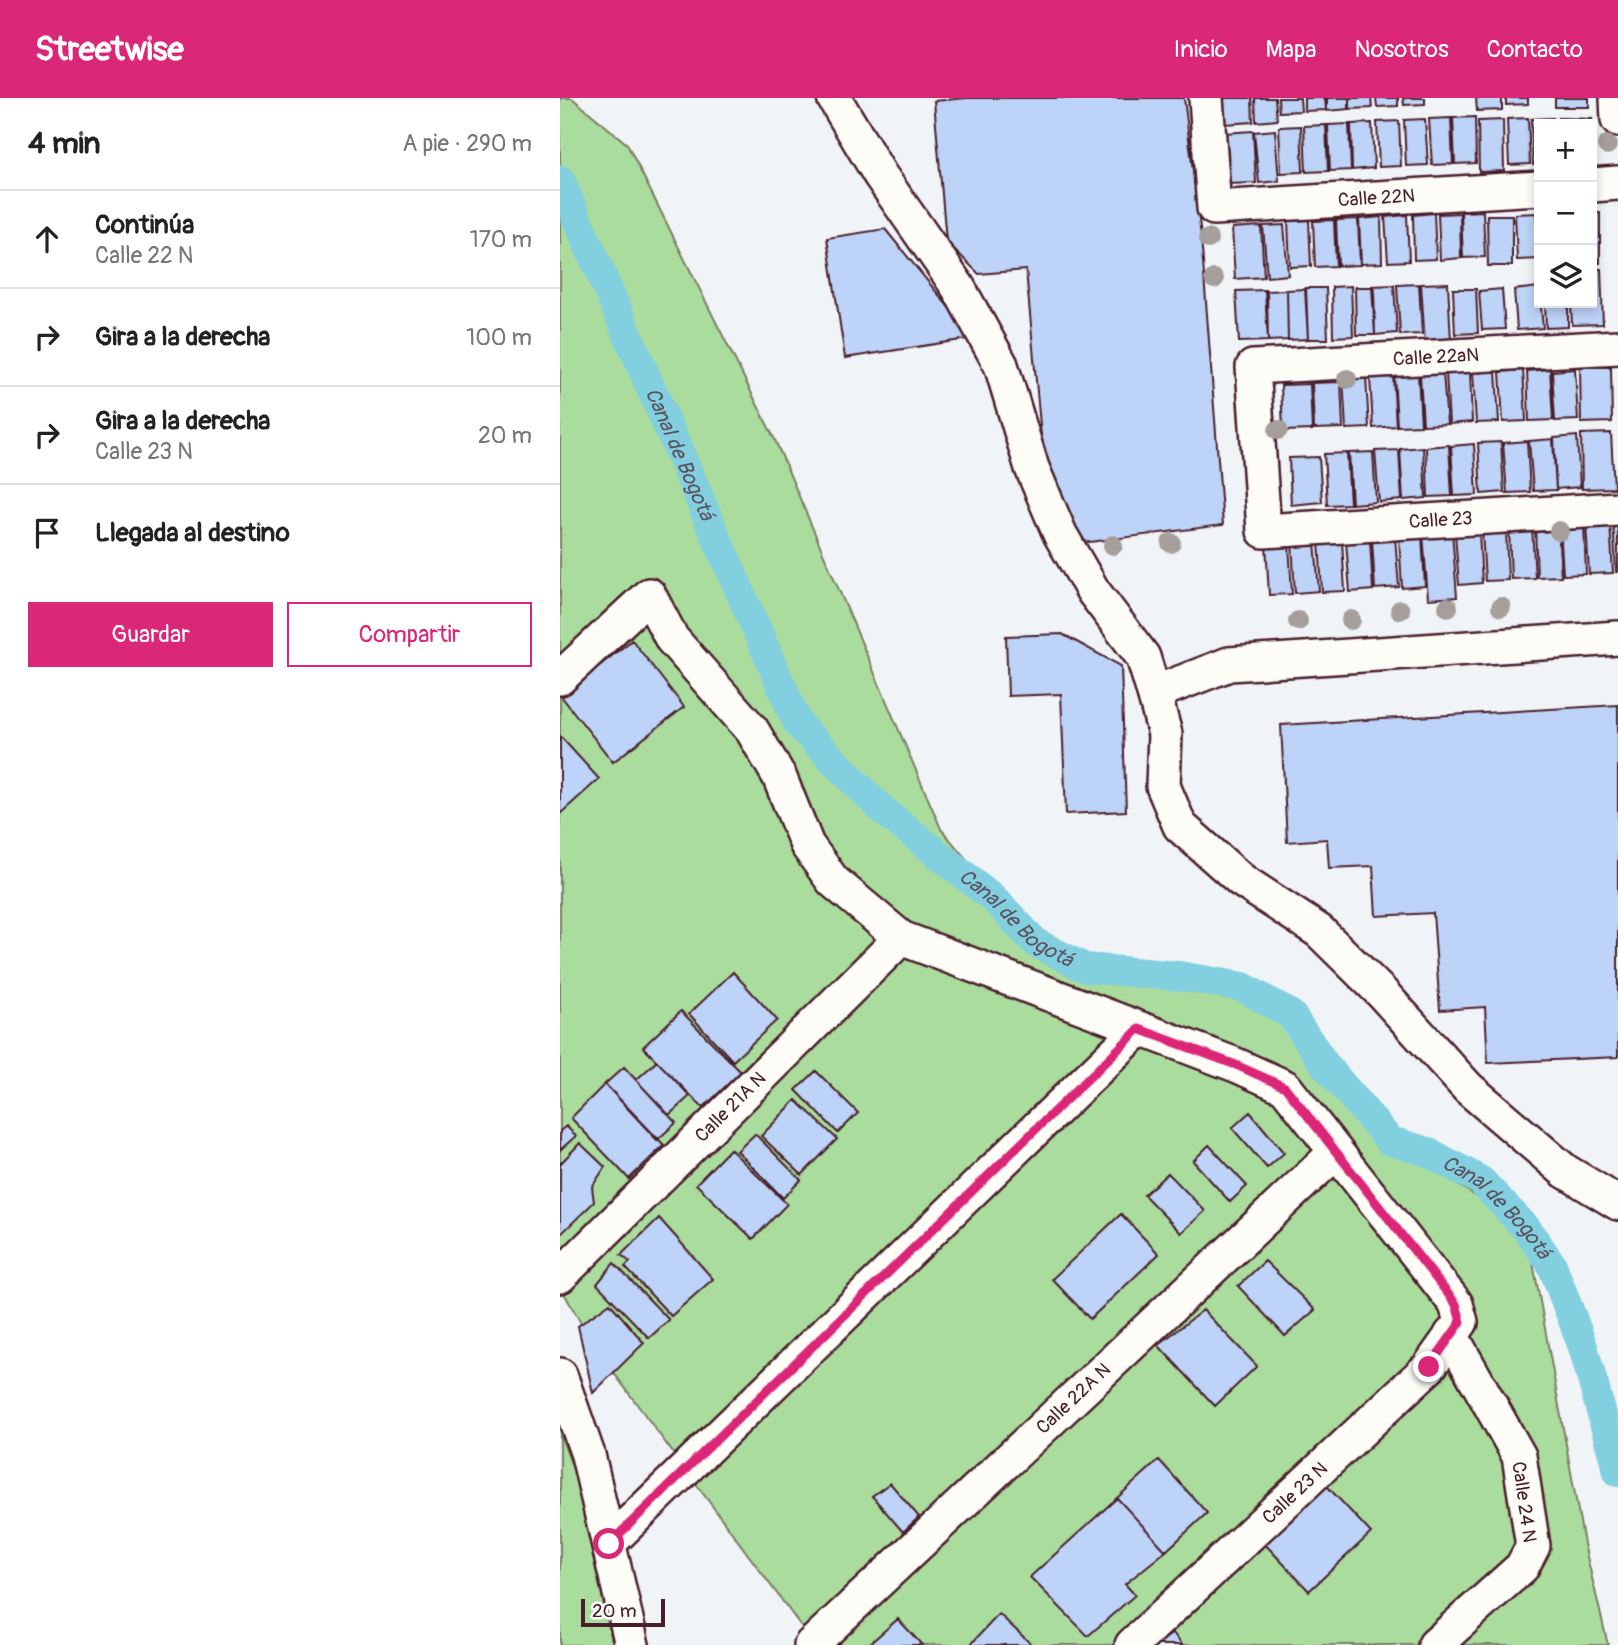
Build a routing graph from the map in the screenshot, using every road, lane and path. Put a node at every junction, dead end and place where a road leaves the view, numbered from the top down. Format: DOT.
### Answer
graph roads {
  1 [pos="834,98"];
  2 [pos="1206,98"];
  3 [pos="1617,98"];
  4 [pos="1618,120"];
  5 [pos="1618,183"];
  6 [pos="1597,185"];
  7 [pos="1534,188"];
  8 [pos="1618,347"];
  9 [pos="1618,509"];
  10 [pos="1264,531"];
  11 [pos="1618,638"];
  12 [pos="560,678"];
  13 [pos="1154,693"];
  14 [pos="901,937"];
  15 [pos="1139,1029"];
  16 [pos="1336,1152"];
  17 [pos="1618,1203"];
  18 [pos="560,1276"];
  19 [pos="1451,1335"];
  20 [pos="560,1375"];
  21 [pos="609,1544"];
  22 [pos="632,1645"];
  23 [pos="811,1645"];
  24 [pos="1132,1645"];
  25 [pos="1435,1645"];
  1 -- 13 [label="street"];
  2 -- 7 [label="street, Calle 22N"];
  3 -- 4 [label="street"];
  5 -- 6 [label="street"];
  8 -- 10 [label="street, Calle 22aN"];
  9 -- 10 [label="street, Calle 23"];
  11 -- 13 [label="street"];
  12 -- 14 [label="street"];
  13 -- 17 [label="street"];
  14 -- 15 [label="street"];
  14 -- 18 [label="street, Calle 21A N"];
  15 -- 16 [label="street"];
  15 -- 21 [label="street"];
  16 -- 19 [label="street"];
  16 -- 23 [label="street, Calle 22A N"];
  19 -- 24 [label="street, Calle 23 N"];
  19 -- 25 [label="street, Calle 24 N"];
  20 -- 21 [label="street"];
  21 -- 22 [label="street"];
}
